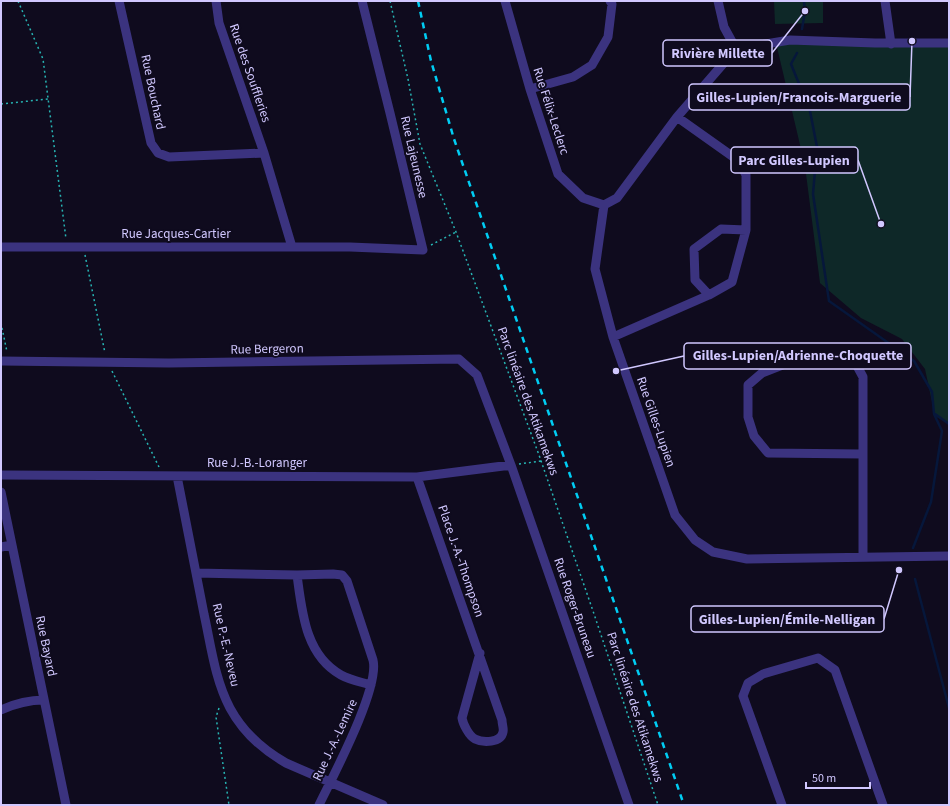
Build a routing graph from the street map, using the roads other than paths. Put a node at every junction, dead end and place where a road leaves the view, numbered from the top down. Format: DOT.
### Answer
graph roads {
  1 [pos="119,1"];
  2 [pos="216,1"];
  3 [pos="362,1"];
  4 [pos="505,1"];
  5 [pos="610,1"];
  6 [pos="718,1"];
  7 [pos="885,1"];
  8 [pos="949,43"];
  9 [pos="891,44"];
  10 [pos="736,49"];
  11 [pos="530,89"];
  12 [pos="677,117"];
  13 [pos="264,153"];
  14 [pos="604,205"];
  15 [pos="746,230"];
  16 [pos="1,247"];
  17 [pos="292,247"];
  18 [pos="350,247"];
  19 [pos="709,295"];
  20 [pos="613,337"];
  21 [pos="5,361"];
  22 [pos="495,421"];
  23 [pos="862,454"];
  24 [pos="511,465"];
  25 [pos="1,475"];
  26 [pos="177,476"];
  27 [pos="417,477"];
  28 [pos="1,492"];
  29 [pos="12,545"];
  30 [pos="1,547"];
  31 [pos="949,556"];
  32 [pos="863,557"];
  33 [pos="196,573"];
  34 [pos="297,575"];
  35 [pos="480,653"];
  36 [pos="371,685"];
  37 [pos="44,700"];
  38 [pos="1,710"];
  39 [pos="330,781"];
  40 [pos="66,805"];
  41 [pos="319,805"];
  42 [pos="383,805"];
  43 [pos="629,805"];
  44 [pos="782,805"];
  45 [pos="883,805"];
  1 -- 13 [label="street, Rue Bouchard"];
  2 -- 13 [label="street, Rue des Souffleries"];
  3 -- 18 [label="street, Rue Lajeunesse"];
  4 -- 11 [label="street, Rue Félix-Leclerc"];
  5 -- 11 [label="street"];
  6 -- 10 [label="street"];
  7 -- 9 [label="street"];
  8 -- 9 [label="street"];
  9 -- 10 [label="street"];
  10 -- 12 [label="street"];
  11 -- 14 [label="street, Rue Félix-Leclerc"];
  12 -- 14 [label="street"];
  12 -- 15 [label="street"];
  13 -- 17 [label="street, Rue des Souffleries"];
  14 -- 20 [label="street, Rue Gilles-Lupien"];
  15 -- 19 [label="street"];
  15 -- 19 [label="street"];
  16 -- 17 [label="street, Rue Jacques-Cartier"];
  17 -- 18 [label="street, Rue Jacques-Cartier"];
  19 -- 20 [label="street"];
  20 -- 32 [label="street, Rue Gilles-Lupien"];
  21 -- 22 [label="street, Rue Bergeron"];
  22 -- 24 [label="street, Rue Roger-Bruneau"];
  23 -- 23 [label="street"];
  23 -- 32 [label="street"];
  24 -- 27 [label="street, Rue J.-B.-Loranger"];
  24 -- 43 [label="street, Rue Roger-Bruneau"];
  25 -- 26 [label="street, Rue J.-B.-Loranger"];
  26 -- 27 [label="street, Rue J.-B.-Loranger"];
  26 -- 33 [label="street, Rue P.-E.-Neveu"];
  27 -- 35 [label="street, Place J.-A.-Thompson"];
  28 -- 29 [label="street, Rue Bayard"];
  29 -- 30 [label="street"];
  29 -- 37 [label="street, Rue Bayard"];
  31 -- 32 [label="street, Rue Gilles-Lupien"];
  33 -- 34 [label="street, Rue J.-A.-Lemire"];
  33 -- 39 [label="street, Rue P.-E.-Neveu"];
  34 -- 36 [label="street, Rue J.-A.-Lemire"];
  34 -- 36 [label="street, Rue J.-A.-Lemire"];
  35 -- 35 [label="street, Place J.-A.-Thompson"];
  36 -- 39 [label="street, Rue J.-A.-Lemire"];
  37 -- 38 [label="street"];
  37 -- 40 [label="street, Rue Bayard"];
  39 -- 41 [label="street, Rue J.-A.-Lemire"];
  39 -- 42 [label="street, Rue P.-E.-Neveu"];
  44 -- 45 [label="street"];
}
